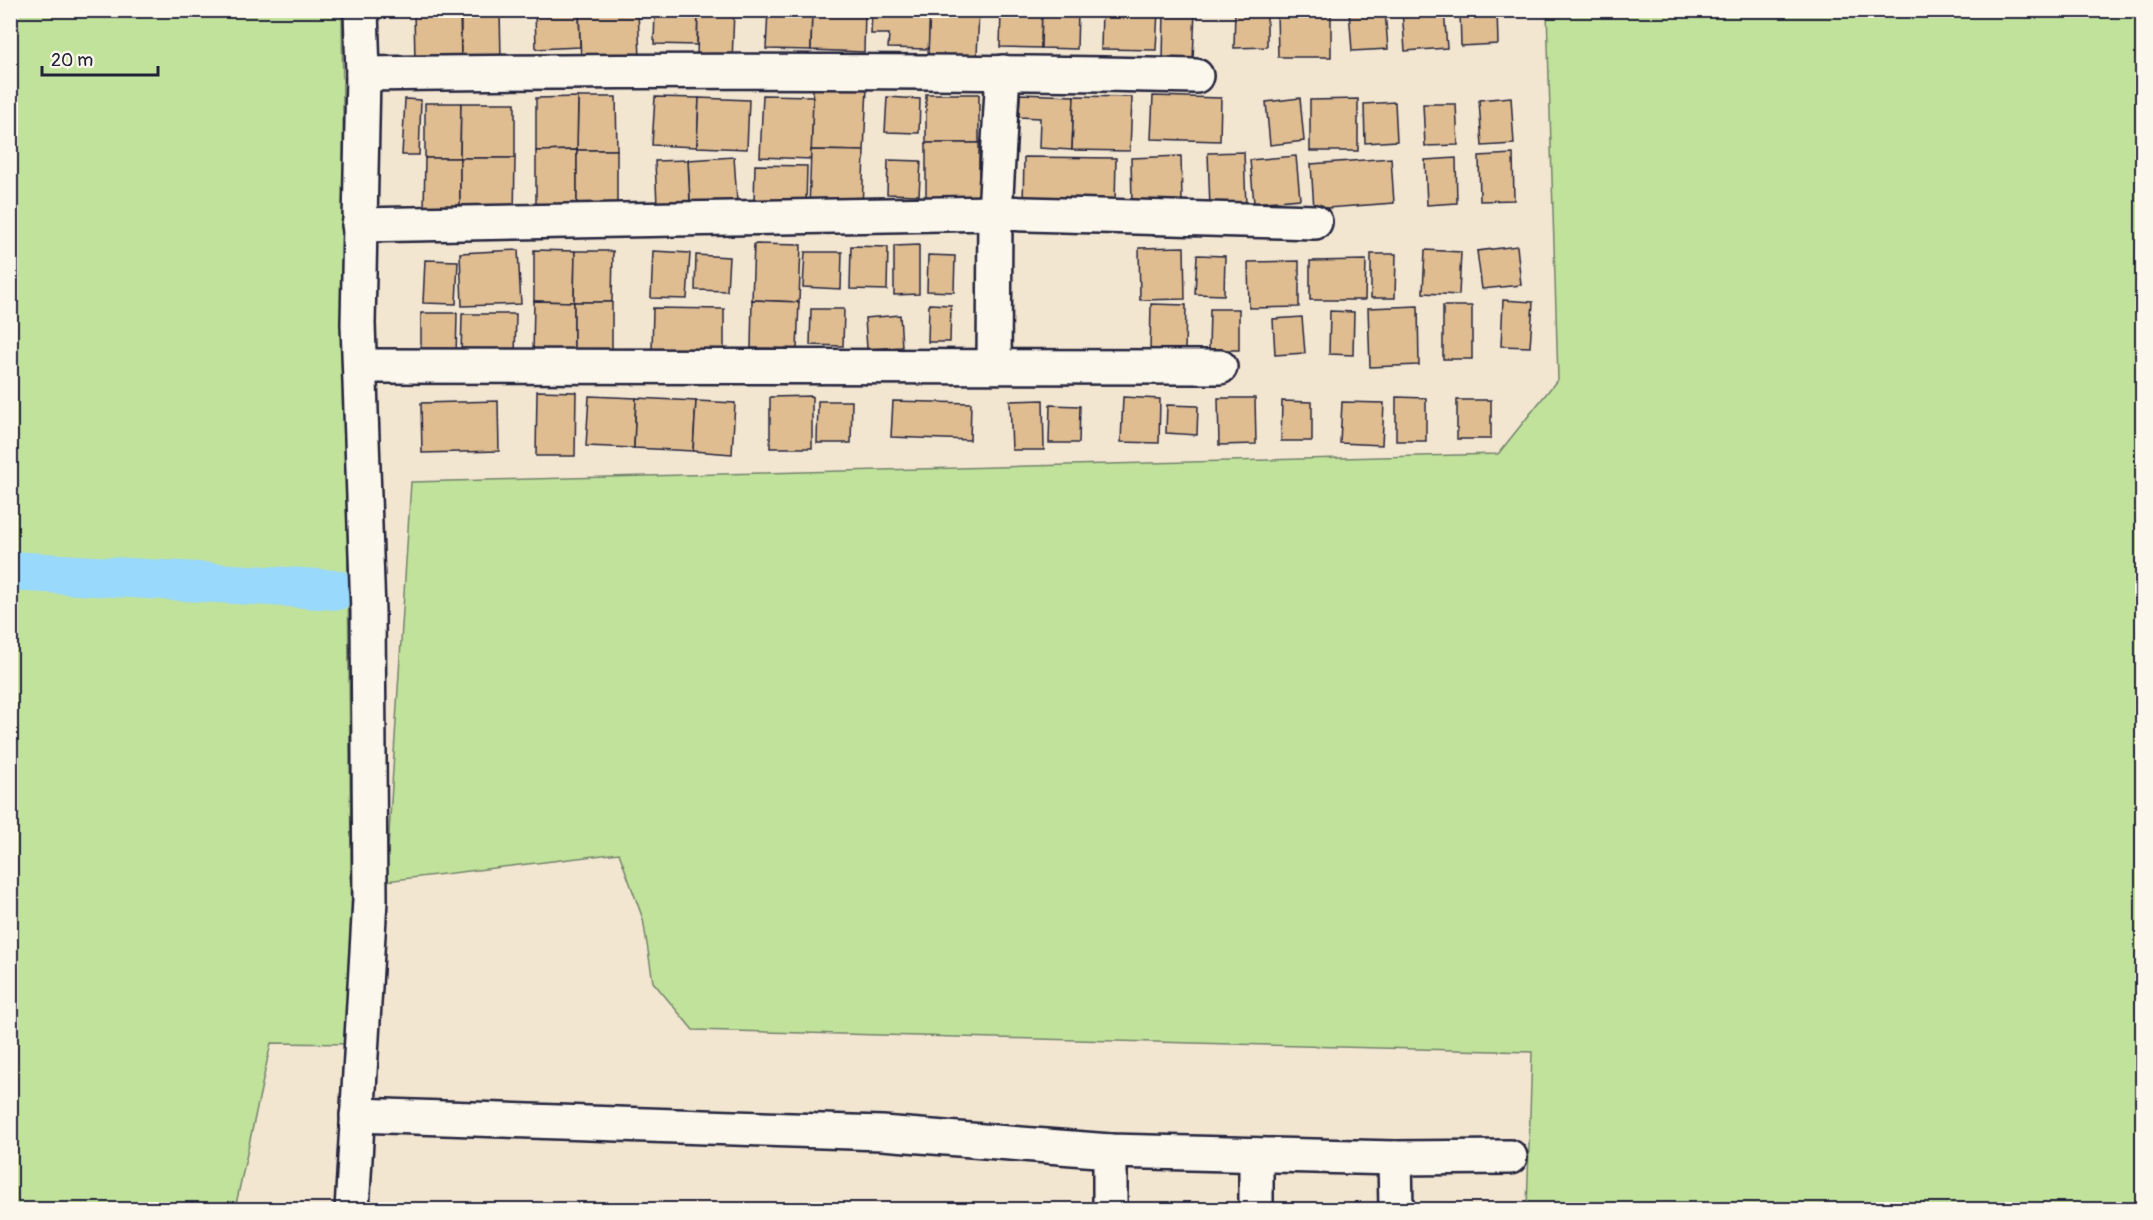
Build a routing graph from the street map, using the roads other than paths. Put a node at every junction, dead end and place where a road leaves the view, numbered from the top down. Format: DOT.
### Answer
graph roads {
  1 [pos="361,10"];
  2 [pos="1002,72"];
  3 [pos="363,74"];
  4 [pos="1196,76"];
  5 [pos="995,213"];
  6 [pos="1315,222"];
  7 [pos="359,225"];
  8 [pos="360,366"];
  9 [pos="994,366"];
  10 [pos="1220,367"];
  11 [pos="357,1115"];
  12 [pos="1110,1151"];
  13 [pos="1256,1155"];
  14 [pos="1510,1157"];
  15 [pos="1395,1158"];
  16 [pos="352,1209"];
  17 [pos="1110,1209"];
  18 [pos="1256,1209"];
  19 [pos="1396,1209"];
  1 -- 3 [label="street"];
  2 -- 3 [label="street"];
  2 -- 4 [label="street"];
  2 -- 5 [label="street"];
  3 -- 7 [label="street"];
  5 -- 6 [label="street"];
  5 -- 7 [label="street"];
  5 -- 9 [label="street"];
  7 -- 8 [label="street"];
  8 -- 9 [label="street"];
  8 -- 11 [label="street"];
  9 -- 10 [label="street"];
  11 -- 12 [label="street"];
  11 -- 16 [label="street"];
  12 -- 13 [label="street"];
  12 -- 17 [label="street"];
  13 -- 15 [label="street"];
  13 -- 18 [label="street"];
  14 -- 15 [label="street"];
  15 -- 19 [label="street"];
}
